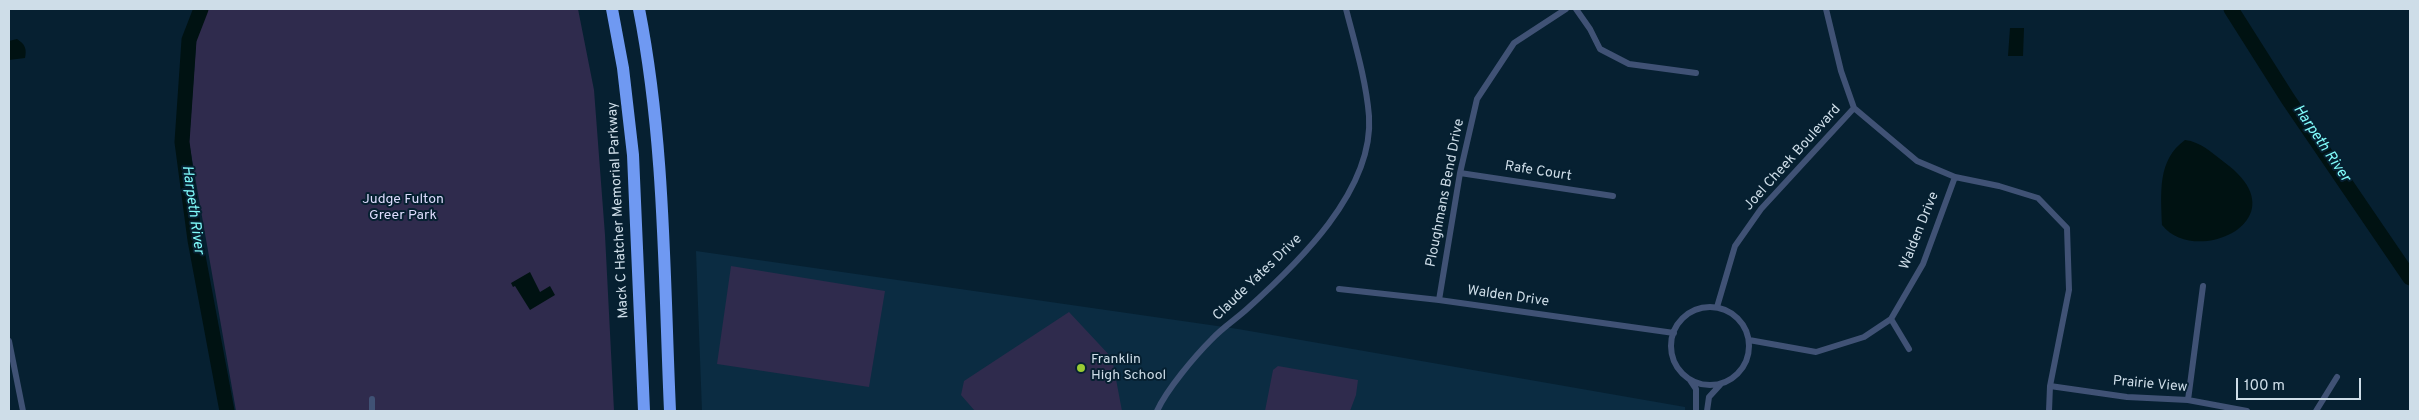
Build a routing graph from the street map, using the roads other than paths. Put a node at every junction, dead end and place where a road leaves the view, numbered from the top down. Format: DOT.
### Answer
graph roads {
  1 [pos="612,9"];
  2 [pos="639,9"];
  3 [pos="1346,9"];
  4 [pos="1566,9"];
  5 [pos="1576,9"];
  6 [pos="1826,9"];
  7 [pos="1696,73"];
  8 [pos="1854,108"];
  9 [pos="1460,173"];
  10 [pos="1955,177"];
  11 [pos="1613,196"];
  12 [pos="2203,286"];
  13 [pos="1338,289"];
  14 [pos="1439,300"];
  15 [pos="1716,307"];
  16 [pos="1891,319"];
  17 [pos="1674,333"];
  18 [pos="9,340"];
  19 [pos="1749,340"];
  20 [pos="1909,349"];
  21 [pos="2337,377"];
  22 [pos="1690,379"];
  23 [pos="1721,384"];
  24 [pos="2050,386"];
  25 [pos="372,399"];
  26 [pos="2188,400"];
  27 [pos="23,411"];
  28 [pos="372,411"];
  29 [pos="644,411"];
  30 [pos="670,411"];
  31 [pos="1157,411"];
  32 [pos="1696,411"];
  33 [pos="1707,411"];
  34 [pos="2049,411"];
  35 [pos="2247,411"];
  36 [pos="2316,411"];
  1 -- 29 [label="highway, Mack C Hatcher Memorial Parkway"];
  2 -- 30 [label="highway"];
  3 -- 31 [label="street, Claude Yates Drive"];
  4 -- 9 [label="street, Ploughmans Bend Drive"];
  5 -- 7 [label="street"];
  6 -- 8 [label="street"];
  8 -- 10 [label="street"];
  8 -- 15 [label="street, Joel Cheek Boulevard"];
  9 -- 11 [label="street, Rafe Court"];
  9 -- 14 [label="street, Ploughmans Bend Drive"];
  10 -- 16 [label="street, Walden Drive"];
  10 -- 24 [label="street"];
  12 -- 26 [label="street"];
  13 -- 14 [label="street, Walden Drive"];
  14 -- 17 [label="street, Walden Drive"];
  15 -- 17 [label="street"];
  15 -- 19 [label="street"];
  16 -- 19 [label="street, Walden Drive"];
  16 -- 20 [label="street"];
  17 -- 22 [label="street"];
  18 -- 27 [label="street"];
  19 -- 23 [label="street"];
  21 -- 36 [label="street"];
  22 -- 23 [label="street"];
  22 -- 32 [label="street"];
  23 -- 33 [label="street"];
  24 -- 26 [label="street, Prairie View"];
  24 -- 34 [label="street"];
  25 -- 28 [label="street"];
  26 -- 35 [label="street, Prairie View"];
}
